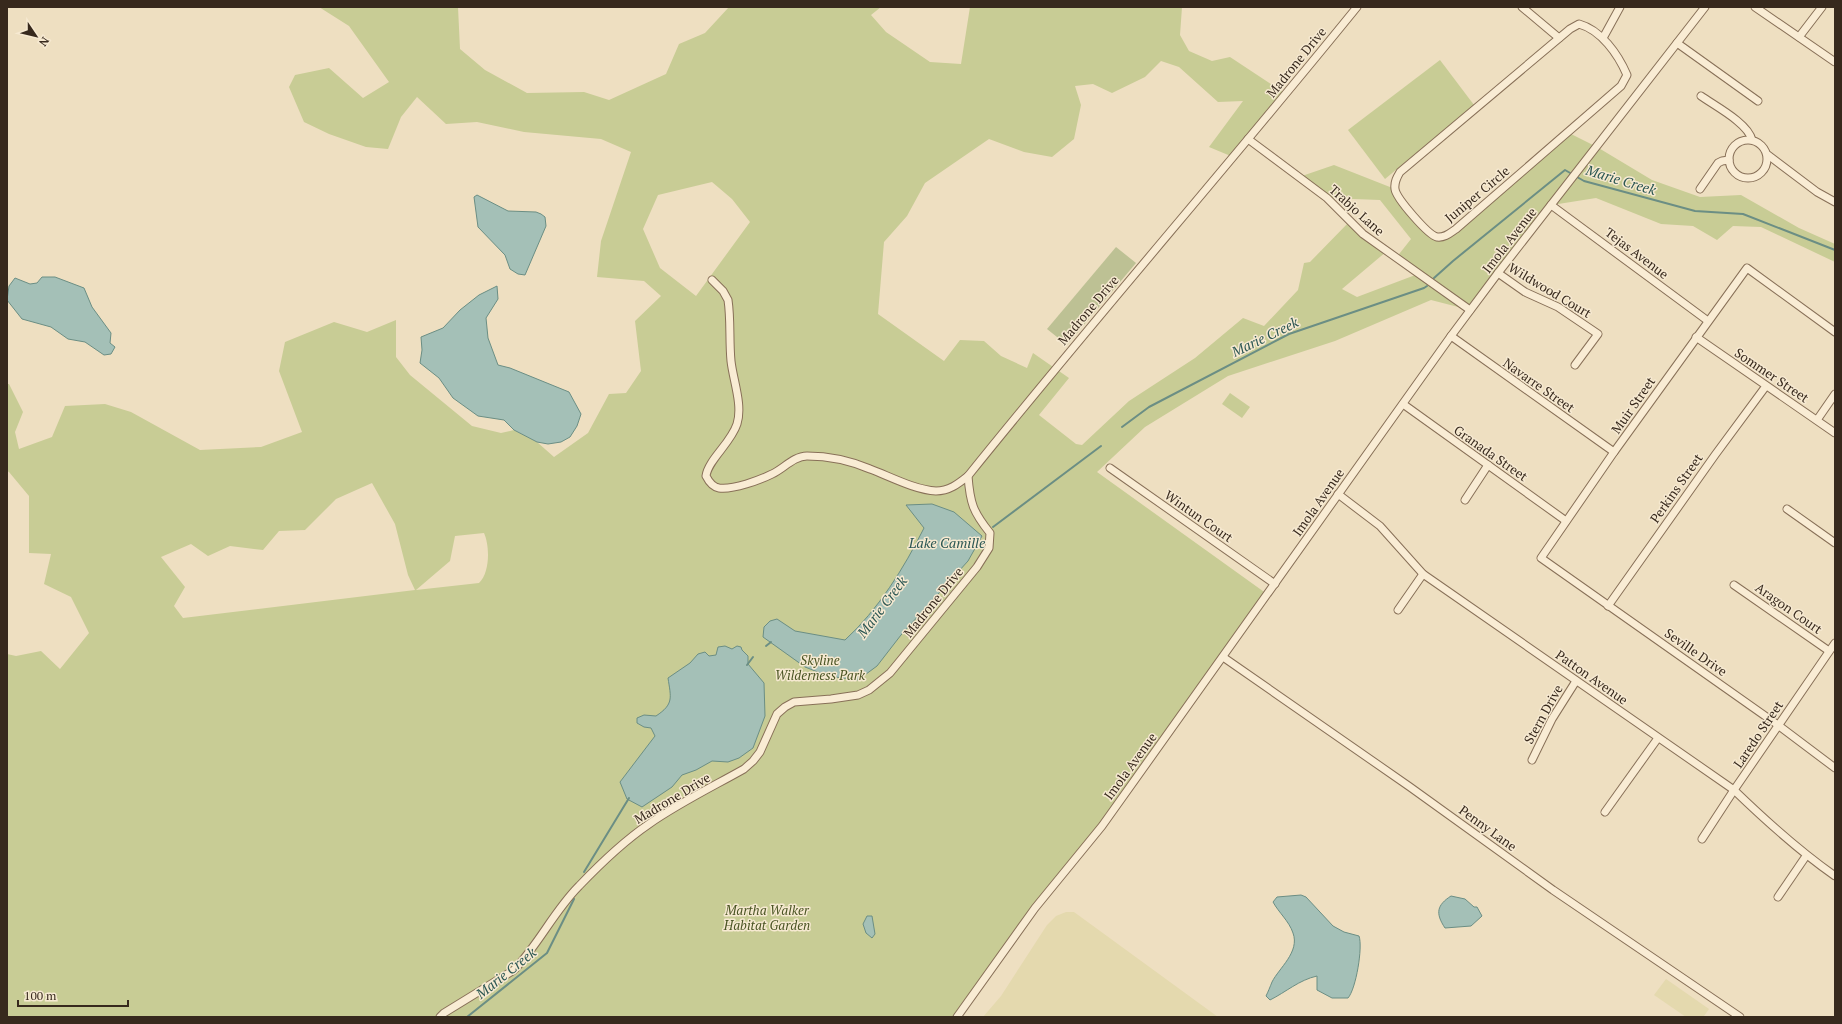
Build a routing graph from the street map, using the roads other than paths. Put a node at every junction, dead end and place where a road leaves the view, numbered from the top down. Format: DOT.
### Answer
graph roads {
  1 [pos="1357,7"];
  2 [pos="1522,7"];
  3 [pos="1620,7"];
  4 [pos="1705,7"];
  5 [pos="1755,7"];
  6 [pos="1822,7"];
  7 [pos="1799,37"];
  8 [pos="1559,38"];
  9 [pos="1603,38"];
  10 [pos="1677,43"];
  11 [pos="1835,62"];
  12 [pos="1701,96"];
  13 [pos="1758,101"];
  14 [pos="1248,140"];
  15 [pos="1752,140"];
  16 [pos="1768,155"];
  17 [pos="1729,160"];
  18 [pos="1700,189"];
  19 [pos="1835,202"];
  20 [pos="1551,205"];
  21 [pos="1498,273"];
  22 [pos="712,280"];
  23 [pos="1470,310"];
  24 [pos="1708,321"];
  25 [pos="1835,332"];
  26 [pos="1451,336"];
  27 [pos="1696,337"];
  28 [pos="1575,365"];
  29 [pos="1766,386"];
  30 [pos="1835,394"];
  31 [pos="1403,404"];
  32 [pos="1817,420"];
  33 [pos="1835,433"];
  34 [pos="1614,452"];
  35 [pos="1488,465"];
  36 [pos="1110,468"];
  37 [pos="968,476"];
  38 [pos="1338,494"];
  39 [pos="1465,500"];
  40 [pos="1787,509"];
  41 [pos="1566,521"];
  42 [pos="1835,543"];
  43 [pos="1541,558"];
  44 [pos="1423,574"];
  45 [pos="1275,584"];
  46 [pos="1734,585"];
  47 [pos="1608,606"];
  48 [pos="1398,610"];
  49 [pos="1835,643"];
  50 [pos="1829,651"];
  51 [pos="1223,656"];
  52 [pos="1576,681"];
  53 [pos="1778,725"];
  54 [pos="1658,738"];
  55 [pos="1532,760"];
  56 [pos="1835,768"];
  57 [pos="1734,790"];
  58 [pos="1605,812"];
  59 [pos="1702,839"];
  60 [pos="1806,856"];
  61 [pos="1835,876"];
  62 [pos="1778,897"];
  63 [pos="440,1017"];
  64 [pos="957,1017"];
  65 [pos="1740,1017"];
  1 -- 14 [label="street, Madrone Drive"];
  2 -- 8 [label="street"];
  3 -- 9 [label="street"];
  4 -- 10 [label="street, Imola Avenue"];
  5 -- 7 [label="street"];
  6 -- 7 [label="street"];
  7 -- 11 [label="street"];
  8 -- 9 [label="street, Juniper Circle"];
  8 -- 9 [label="street, Juniper Circle"];
  10 -- 13 [label="street"];
  10 -- 20 [label="street, Imola Avenue"];
  12 -- 15 [label="street"];
  14 -- 23 [label="street, Trabjo Lane"];
  14 -- 37 [label="street, Madrone Drive"];
  15 -- 16 [label="street"];
  15 -- 17 [label="street"];
  16 -- 17 [label="street"];
  16 -- 19 [label="street"];
  17 -- 18 [label="street"];
  20 -- 21 [label="street, Imola Avenue"];
  20 -- 24 [label="street, Tejas Avenue"];
  21 -- 23 [label="street, Imola Avenue"];
  21 -- 28 [label="street, Wildwood Court"];
  22 -- 37 [label="street"];
  23 -- 26 [label="street, Imola Avenue"];
  24 -- 25 [label="street, Muir Street"];
  24 -- 27 [label="street, Muir Street"];
  26 -- 31 [label="street, Imola Avenue"];
  26 -- 34 [label="street, Navarre Street"];
  27 -- 29 [label="street, Sommer Street"];
  27 -- 34 [label="street, Muir Street"];
  29 -- 32 [label="street, Sommer Street"];
  29 -- 47 [label="street, Perkins Street"];
  30 -- 32 [label="street"];
  31 -- 35 [label="street, Granada Street"];
  31 -- 38 [label="street, Imola Avenue"];
  32 -- 33 [label="street, Sommer Street"];
  34 -- 41 [label="street, Muir Street"];
  35 -- 39 [label="street"];
  35 -- 41 [label="street, Granada Street"];
  36 -- 45 [label="street, Wintun Court"];
  37 -- 63 [label="street, Madrone Drive"];
  38 -- 44 [label="street, Patton Avenue"];
  38 -- 45 [label="street, Imola Avenue"];
  40 -- 42 [label="street"];
  41 -- 43 [label="street, Muir Street"];
  43 -- 47 [label="street, Seville Drive"];
  44 -- 48 [label="street"];
  44 -- 52 [label="street, Patton Avenue"];
  45 -- 51 [label="street, Imola Avenue"];
  46 -- 50 [label="street, Aragon Court"];
  47 -- 53 [label="street, Seville Drive"];
  49 -- 50 [label="street, Laredo Street"];
  50 -- 53 [label="street, Laredo Street"];
  51 -- 64 [label="street, Imola Avenue"];
  51 -- 65 [label="street, Penny Lane"];
  52 -- 54 [label="street, Patton Avenue"];
  52 -- 55 [label="street, Stern Drive"];
  53 -- 56 [label="street, Seville Drive"];
  53 -- 57 [label="street, Laredo Street"];
  54 -- 57 [label="street, Patton Avenue"];
  54 -- 58 [label="street"];
  57 -- 59 [label="street, Laredo Street"];
  57 -- 60 [label="street, Patton Avenue"];
  60 -- 61 [label="street, Patton Avenue"];
  60 -- 62 [label="street"];
}
